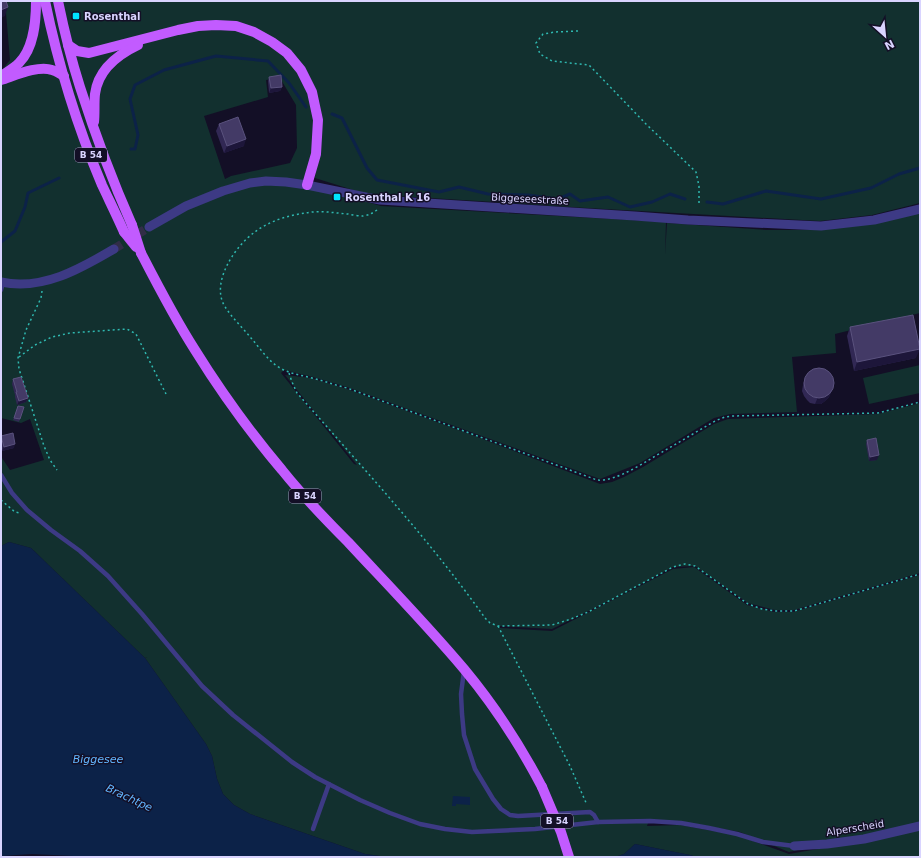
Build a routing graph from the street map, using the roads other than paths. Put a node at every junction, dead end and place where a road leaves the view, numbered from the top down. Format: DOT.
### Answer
graph roads {
  1 [pos="36,1"];
  2 [pos="45,1"];
  3 [pos="58,1"];
  4 [pos="156,36"];
  5 [pos="68,45"];
  6 [pos="1,76"];
  7 [pos="64,76"];
  8 [pos="1,80"];
  9 [pos="94,128"];
  10 [pos="307,185"];
  11 [pos="920,209"];
  12 [pos="149,227"];
  13 [pos="128,228"];
  14 [pos="114,249"];
  15 [pos="2,285"];
  16 [pos="1,475"];
  17 [pos="464,670"];
  18 [pos="329,784"];
  19 [pos="598,822"];
  20 [pos="920,826"];
  21 [pos="312,828"];
  22 [pos="794,846"];
  23 [pos="569,857"];
  1 -- 6 [label="main road"];
  2 -- 7 [label="main road, B 54"];
  3 -- 5 [label="main road, B 54"];
  4 -- 5 [label="main road"];
  4 -- 9 [label="main road"];
  4 -- 10 [label="main road"];
  5 -- 9 [label="main road, B 54"];
  7 -- 8 [label="main road"];
  7 -- 13 [label="main road, B 54"];
  9 -- 13 [label="main road, B 54"];
  10 -- 11 [label="street, Biggeseestraße"];
  10 -- 12 [label="street, Biggeseestraße"];
  13 -- 17 [label="main road, B 54, bridge"];
  14 -- 15 [label="street"];
  16 -- 18 [label="lane"];
  17 -- 19 [label="lane"];
  17 -- 23 [label="main road, B 54, bridge"];
  18 -- 19 [label="lane"];
  18 -- 21 [label="lane"];
  19 -- 22 [label="lane"];
  20 -- 22 [label="street, Alperscheid"];
}
